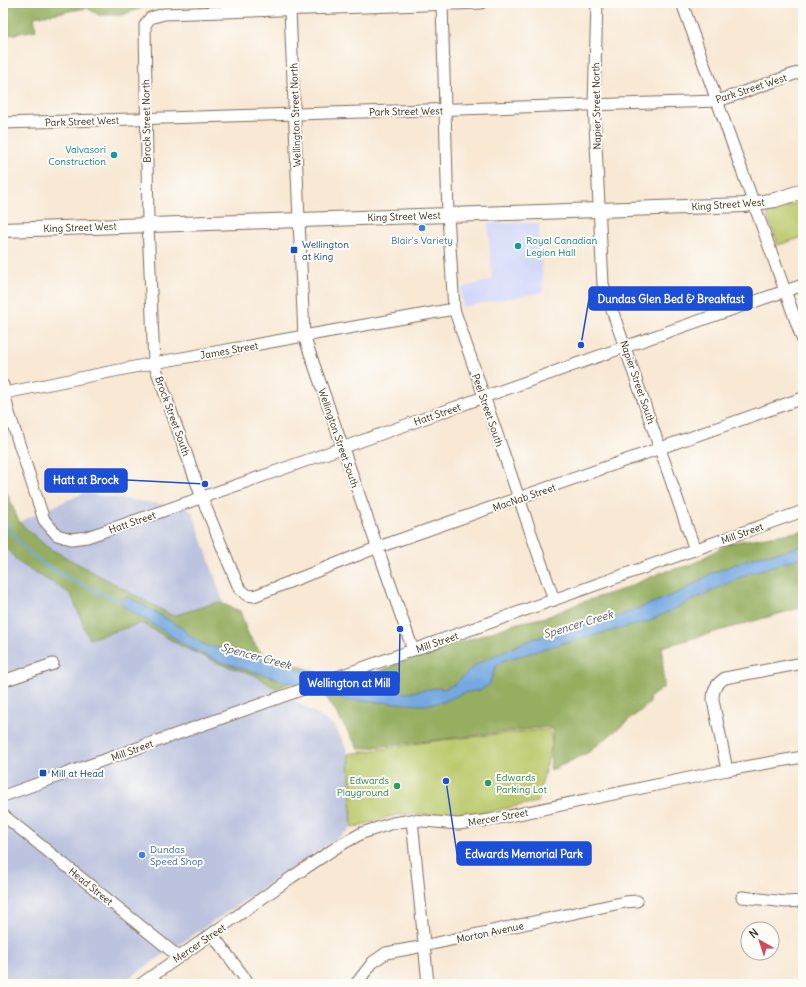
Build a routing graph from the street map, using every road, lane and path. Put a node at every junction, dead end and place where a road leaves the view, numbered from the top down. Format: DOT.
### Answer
graph roads {
  1 [pos="474,3"];
  2 [pos="481,3"];
  3 [pos="597,3"];
  4 [pos="682,3"];
  5 [pos="442,4"];
  6 [pos="308,6"];
  7 [pos="290,10"];
  8 [pos="803,71"];
  9 [pos="718,101"];
  10 [pos="594,105"];
  11 [pos="446,110"];
  12 [pos="295,113"];
  13 [pos="146,119"];
  14 [pos="3,123"];
  15 [pos="803,191"];
  16 [pos="754,204"];
  17 [pos="600,210"];
  18 [pos="448,215"];
  19 [pos="298,220"];
  20 [pos="148,225"];
  21 [pos="3,230"];
  22 [pos="803,285"];
  23 [pos="785,291"];
  24 [pos="454,308"];
  25 [pos="304,336"];
  26 [pos="803,341"];
  27 [pos="626,347"];
  28 [pos="154,364"];
  29 [pos="4,389"];
  30 [pos="484,397"];
  31 [pos="803,398"];
  32 [pos="341,447"];
  33 [pos="661,448"];
  34 [pos="202,498"];
  35 [pos="519,499"];
  36 [pos="803,511"];
  37 [pos="376,548"];
  38 [pos="695,550"];
  39 [pos="247,595"];
  40 [pos="554,600"];
  41 [pos="413,650"];
  42 [pos="803,663"];
  43 [pos="53,664"];
  44 [pos="3,681"];
  45 [pos="803,757"];
  46 [pos="727,770"];
  47 [pos="3,796"];
  48 [pos="3,815"];
  49 [pos="412,820"];
  50 [pos="742,897"];
  51 [pos="637,901"];
  52 [pos="803,901"];
  53 [pos="212,934"];
  54 [pos="423,946"];
  55 [pos="179,956"];
  56 [pos="247,982"];
  57 [pos="141,984"];
  58 [pos="356,984"];
  59 [pos="428,984"];
  1 -- 2 [label="street"];
  1 -- 5 [label="street"];
  3 -- 10 [label="street, Napier Street North"];
  4 -- 9 [label="street"];
  5 -- 6 [label="street"];
  5 -- 11 [label="street, Peel Street South"];
  6 -- 7 [label="street"];
  7 -- 12 [label="street, Wellington Street North"];
  7 -- 13 [label="street, Brock Street North"];
  8 -- 9 [label="street, Park Street West"];
  9 -- 10 [label="street, Park Street West"];
  9 -- 16 [label="street"];
  10 -- 11 [label="street, Park Street West"];
  10 -- 17 [label="street, Napier Street North"];
  11 -- 12 [label="street, Park Street West"];
  11 -- 18 [label="street, Peel Street South"];
  12 -- 13 [label="street, Park Street West"];
  12 -- 19 [label="street, Wellington Street North"];
  13 -- 14 [label="street, Park Street West"];
  13 -- 20 [label="street, Brock Street North"];
  15 -- 16 [label="main road, King Street West"];
  16 -- 17 [label="main road, King Street West"];
  16 -- 23 [label="street"];
  17 -- 18 [label="main road, King Street West"];
  17 -- 27 [label="street, Napier Street South"];
  18 -- 19 [label="main road, King Street West"];
  18 -- 24 [label="street, Peel Street South"];
  19 -- 20 [label="main road, King Street West"];
  19 -- 25 [label="street, Wellington Street South"];
  20 -- 21 [label="main road, King Street West"];
  20 -- 28 [label="street, Brock Street South"];
  22 -- 23 [label="street, Hatt Street"];
  23 -- 26 [label="street"];
  23 -- 27 [label="street, Hatt Street"];
  24 -- 25 [label="street, James Street"];
  24 -- 30 [label="street, Peel Street South"];
  25 -- 28 [label="street, James Street"];
  25 -- 32 [label="street, Wellington Street South"];
  27 -- 30 [label="street, Hatt Street"];
  27 -- 33 [label="street, Napier Street South"];
  28 -- 29 [label="street, James Street"];
  28 -- 34 [label="street, Brock Street South"];
  29 -- 34 [label="street, Hatt Street"];
  30 -- 32 [label="street, Hatt Street"];
  30 -- 35 [label="street, Peel Street South"];
  31 -- 33 [label="street, MacNab Street"];
  32 -- 34 [label="street, Hatt Street"];
  32 -- 37 [label="street, Wellington Street South"];
  33 -- 35 [label="street, MacNab Street"];
  33 -- 38 [label="street, Napier Street South"];
  34 -- 39 [label="street, Brock Street South"];
  35 -- 37 [label="street, MacNab Street"];
  35 -- 40 [label="street, Peel Street South"];
  36 -- 38 [label="street, Mill Street"];
  37 -- 39 [label="street, MacNab Street"];
  37 -- 41 [label="street, Wellington Street South"];
  38 -- 40 [label="street, Mill Street"];
  40 -- 41 [label="street, Mill Street"];
  41 -- 47 [label="street, Mill Street"];
  42 -- 46 [label="street"];
  43 -- 44 [label="street"];
  45 -- 46 [label="street, Mercer Street"];
  46 -- 49 [label="street, Mercer Street"];
  48 -- 55 [label="street, Head Street"];
  49 -- 53 [label="street, Mercer Street"];
  49 -- 54 [label="street"];
  50 -- 52 [label="street"];
  51 -- 54 [label="street, Morton Avenue"];
  53 -- 55 [label="street, Mercer Street"];
  53 -- 56 [label="street"];
  54 -- 58 [label="street, Morton Avenue"];
  54 -- 59 [label="street"];
  55 -- 57 [label="street, Mercer Street"];
}
